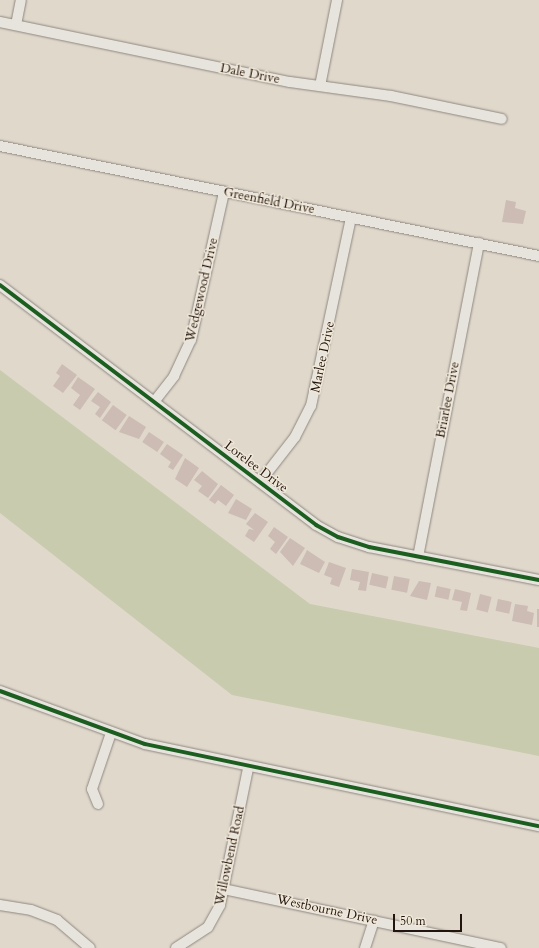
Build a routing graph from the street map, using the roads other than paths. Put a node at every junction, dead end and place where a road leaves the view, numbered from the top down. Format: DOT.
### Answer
graph roads {
  1 [pos="21,0"];
  2 [pos="337,0"];
  3 [pos="0,22"];
  4 [pos="16,25"];
  5 [pos="320,86"];
  6 [pos="502,120"];
  7 [pos="0,146"];
  8 [pos="224,192"];
  9 [pos="351,218"];
  10 [pos="479,243"];
  11 [pos="539,256"];
  12 [pos="0,285"];
  13 [pos="154,402"];
  14 [pos="260,482"];
  15 [pos="418,557"];
  16 [pos="539,580"];
  17 [pos="0,691"];
  18 [pos="111,733"];
  19 [pos="248,768"];
  20 [pos="98,804"];
  21 [pos="539,826"];
  22 [pos="223,889"];
  23 [pos="0,905"];
  24 [pos="374,920"];
  25 [pos="90,948"];
  26 [pos="176,948"];
  27 [pos="365,948"];
  28 [pos="501,948"];
  1 -- 4 [label="street"];
  2 -- 5 [label="street"];
  3 -- 4 [label="street, Dale Drive"];
  4 -- 5 [label="street, Dale Drive"];
  5 -- 6 [label="street, Dale Drive"];
  7 -- 8 [label="street, Greenfield Drive"];
  8 -- 9 [label="street, Greenfield Drive"];
  8 -- 13 [label="street, Wedgewood Drive"];
  9 -- 10 [label="street, Greenfield Drive"];
  9 -- 14 [label="street, Marlee Drive"];
  10 -- 11 [label="street, Greenfield Drive"];
  10 -- 15 [label="street, Briarlee Drive"];
  12 -- 13 [label="street, Lorelee Drive"];
  13 -- 14 [label="street, Lorelee Drive"];
  14 -- 15 [label="street, Lorelee Drive"];
  15 -- 16 [label="street, Lorelee Drive"];
  17 -- 18 [label="street"];
  18 -- 19 [label="street"];
  18 -- 20 [label="street"];
  19 -- 21 [label="street"];
  19 -- 22 [label="street, Willowbend Road"];
  22 -- 24 [label="street, Westbourne Drive"];
  22 -- 26 [label="street, Willowbend Road"];
  23 -- 25 [label="street"];
  24 -- 27 [label="street"];
  24 -- 28 [label="street, Westbourne Drive"];
}
